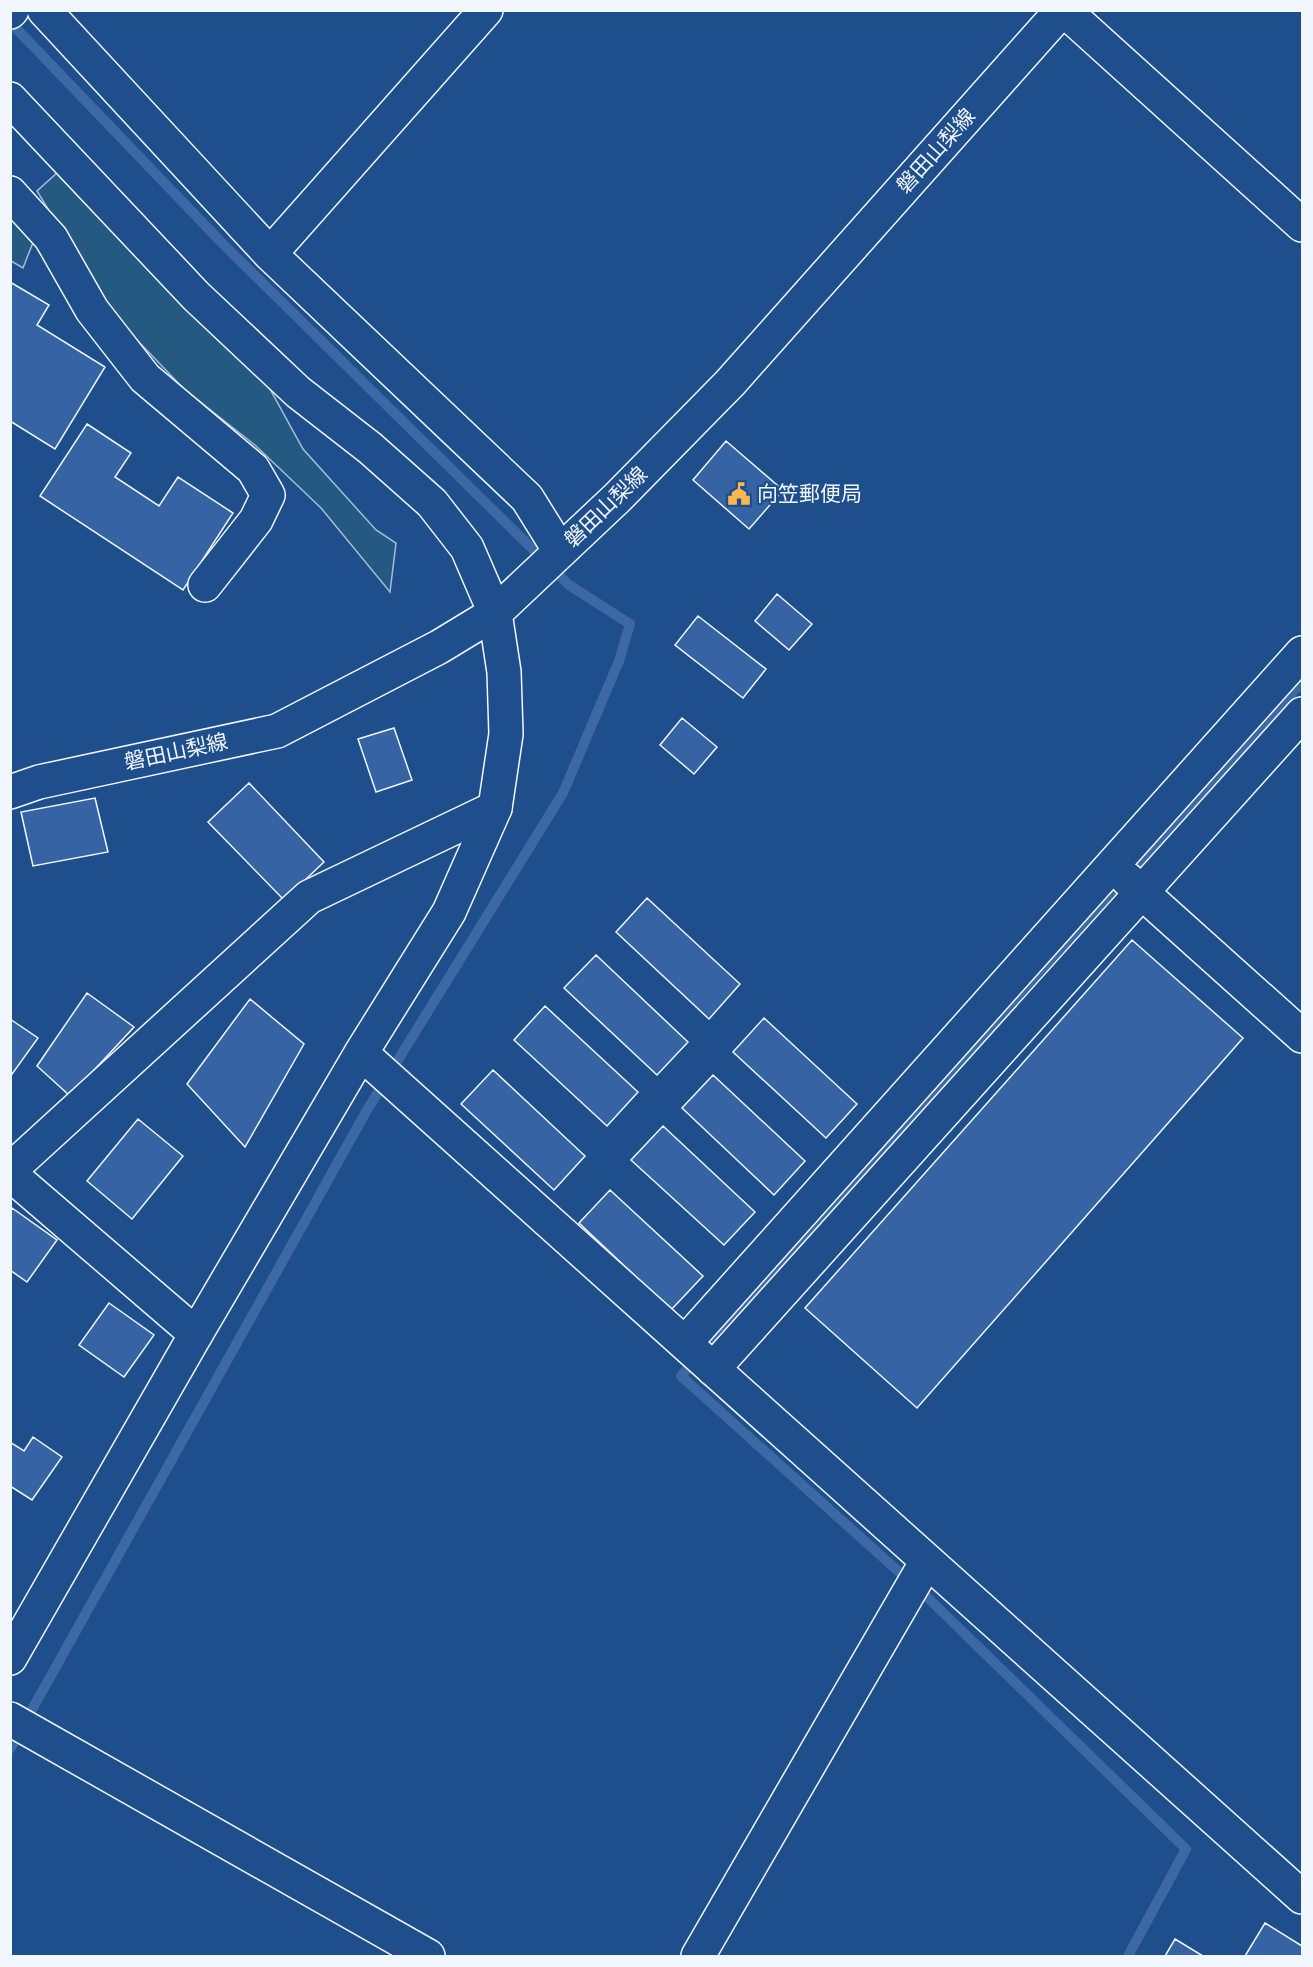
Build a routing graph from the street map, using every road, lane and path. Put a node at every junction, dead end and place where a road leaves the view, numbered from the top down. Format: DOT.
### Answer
graph roads {
  1 [pos="44,10"];
  2 [pos="486,10"];
  3 [pos="1063,10"];
  4 [pos="10,99"];
  5 [pos="10,193"];
  6 [pos="1302,225"];
  7 [pos="270,254"];
  8 [pos="560,551"];
  9 [pos="206,585"];
  10 [pos="495,613"];
  11 [pos="1302,652"];
  12 [pos="1302,714"];
  13 [pos="10,792"];
  14 [pos="495,808"];
  15 [pos="1112,865"];
  16 [pos="1141,893"];
  17 [pos="1302,1036"];
  18 [pos="362,1053"];
  19 [pos="10,1172"];
  20 [pos="196,1334"];
  21 [pos="685,1343"];
  22 [pos="713,1369"];
  23 [pos="927,1561"];
  24 [pos="10,1659"];
  25 [pos="10,1719"];
  26 [pos="1302,1897"];
  27 [pos="428,1956"];
  28 [pos="698,1956"];
  1 -- 7 [label="street"];
  2 -- 7 [label="street"];
  3 -- 6 [label="street"];
  3 -- 8 [label="street, 磐田山梨線"];
  4 -- 10 [label="street"];
  5 -- 9 [label="street"];
  7 -- 8 [label="street"];
  8 -- 10 [label="street, 磐田山梨線"];
  10 -- 13 [label="street, 磐田山梨線"];
  10 -- 14 [label="street"];
  11 -- 15 [label="street"];
  12 -- 16 [label="street"];
  14 -- 18 [label="street"];
  14 -- 19 [label="street"];
  15 -- 16 [label="street"];
  15 -- 21 [label="street"];
  16 -- 17 [label="street"];
  16 -- 22 [label="street"];
  18 -- 20 [label="street"];
  18 -- 21 [label="street"];
  19 -- 20 [label="street"];
  20 -- 24 [label="street"];
  21 -- 22 [label="street"];
  22 -- 23 [label="street"];
  23 -- 26 [label="street"];
  23 -- 28 [label="street"];
  25 -- 27 [label="street"];
}
